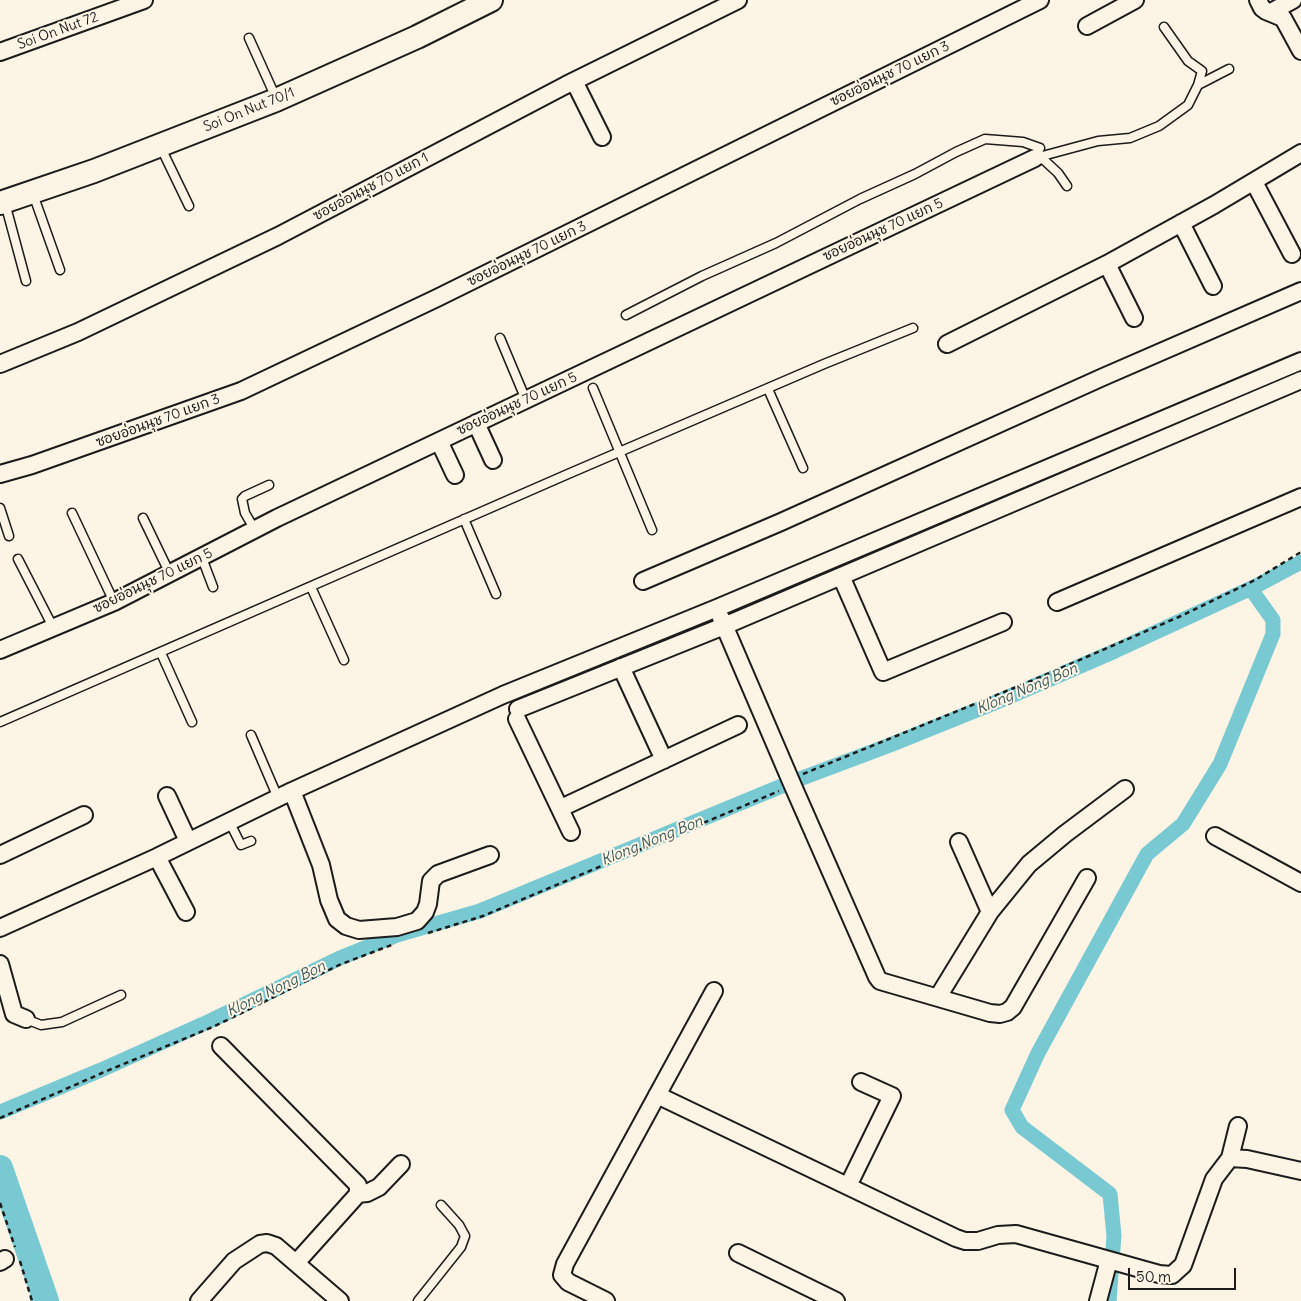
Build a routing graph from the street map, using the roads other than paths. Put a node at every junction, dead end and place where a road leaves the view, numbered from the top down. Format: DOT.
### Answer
graph roads {
  1 [pos="144,0"];
  2 [pos="491,0"];
  3 [pos="738,0"];
  4 [pos="1040,0"];
  5 [pos="1135,0"];
  6 [pos="1258,0"];
  7 [pos="1293,0"];
  8 [pos="1271,12"];
  9 [pos="1087,26"];
  10 [pos="1164,27"];
  11 [pos="249,38"];
  12 [pos="1301,51"];
  13 [pos="0,52"];
  14 [pos="1229,69"];
  15 [pos="574,81"];
  16 [pos="1198,85"];
  17 [pos="276,100"];
  18 [pos="602,137"];
  19 [pos="160,146"];
  20 [pos="1301,153"];
  21 [pos="1035,158"];
  22 [pos="1254,182"];
  23 [pos="1067,186"];
  24 [pos="32,192"];
  25 [pos="2,202"];
  26 [pos="189,206"];
  27 [pos="1181,223"];
  28 [pos="1292,254"];
  29 [pos="1107,264"];
  30 [pos="60,270"];
  31 [pos="26,281"];
  32 [pos="1213,286"];
  33 [pos="1301,291"];
  34 [pos="626,315"];
  35 [pos="1134,318"];
  36 [pos="913,328"];
  37 [pos="500,338"];
  38 [pos="947,344"];
  39 [pos="1301,361"];
  40 [pos="0,364"];
  41 [pos="1301,380"];
  42 [pos="593,388"];
  43 [pos="768,389"];
  44 [pos="526,400"];
  45 [pos="476,423"];
  46 [pos="439,441"];
  47 [pos="619,452"];
  48 [pos="493,460"];
  49 [pos="803,468"];
  50 [pos="0,474"];
  51 [pos="455,475"];
  52 [pos="269,485"];
  53 [pos="1301,496"];
  54 [pos="0,508"];
  55 [pos="72,513"];
  56 [pos="143,518"];
  57 [pos="464,519"];
  58 [pos="255,530"];
  59 [pos="652,530"];
  60 [pos="9,536"];
  61 [pos="202,558"];
  62 [pos="18,559"];
  63 [pos="170,574"];
  64 [pos="841,576"];
  65 [pos="643,580"];
  66 [pos="213,587"];
  67 [pos="311,587"];
  68 [pos="496,594"];
  69 [pos="114,602"];
  70 [pos="1057,602"];
  71 [pos="716,608"];
  72 [pos="1003,622"];
  73 [pos="724,626"];
  74 [pos="53,627"];
  75 [pos="0,650"];
  76 [pos="162,653"];
  77 [pos="344,660"];
  78 [pos="621,667"];
  79 [pos="0,722"];
  80 [pos="192,722"];
  81 [pos="738,725"];
  82 [pos="252,735"];
  83 [pos="664,760"];
  84 [pos="1125,789"];
  85 [pos="285,794"];
  86 [pos="166,796"];
  87 [pos="561,808"];
  88 [pos="84,816"];
  89 [pos="229,821"];
  90 [pos="571,832"];
  91 [pos="1215,836"];
  92 [pos="188,841"];
  93 [pos="251,841"];
  94 [pos="959,842"];
  95 [pos="0,854"];
  96 [pos="490,855"];
  97 [pos="157,857"];
  98 [pos="1087,878"];
  99 [pos="1301,883"];
  100 [pos="186,912"];
  101 [pos="990,912"];
  102 [pos="0,928"];
  103 [pos="0,964"];
  104 [pos="714,991"];
  105 [pos="121,995"];
  106 [pos="938,997"];
  107 [pos="26,1019"];
  108 [pos="221,1046"];
  109 [pos="861,1082"];
  110 [pos="657,1095"];
  111 [pos="1238,1126"];
  112 [pos="1230,1158"];
  113 [pos="401,1164"];
  114 [pos="1301,1171"];
  115 [pos="848,1186"];
  116 [pos="358,1194"];
  117 [pos="441,1205"];
  118 [pos="738,1253"];
  119 [pos="1109,1260"];
  120 [pos="296,1263"];
  121 [pos="815,1296"];
  122 [pos="199,1301"];
  123 [pos="340,1301"];
  124 [pos="418,1301"];
  125 [pos="606,1301"];
  126 [pos="836,1301"];
  127 [pos="1098,1301"];
  1 -- 13 [label="street, Soi On Nut 72"];
  2 -- 17 [label="street, Soi On Nut 70/1"];
  3 -- 15 [label="street, ซอยอ่อนนุช 70 แยก 1"];
  4 -- 50 [label="street, ซอยอ่อนนุช 70 แยก 3"];
  5 -- 9 [label="street"];
  6 -- 8 [label="street"];
  7 -- 8 [label="street"];
  8 -- 12 [label="street"];
  10 -- 16 [label="lane"];
  11 -- 17 [label="lane"];
  14 -- 16 [label="lane"];
  15 -- 18 [label="street"];
  15 -- 40 [label="street, ซอยอ่อนนุช 70 แยก 1"];
  16 -- 21 [label="lane"];
  17 -- 19 [label="street, Soi On Nut 70/1"];
  19 -- 24 [label="street, Soi On Nut 70/1"];
  19 -- 26 [label="lane"];
  20 -- 22 [label="street"];
  21 -- 23 [label="lane"];
  21 -- 34 [label="lane"];
  21 -- 44 [label="street, ซอยอ่อนนุช 70 แยก 5"];
  22 -- 27 [label="street"];
  22 -- 28 [label="street"];
  24 -- 25 [label="street, Soi On Nut 70/1"];
  24 -- 30 [label="lane"];
  25 -- 31 [label="lane"];
  27 -- 29 [label="street"];
  27 -- 32 [label="street"];
  29 -- 35 [label="street"];
  29 -- 38 [label="street"];
  33 -- 65 [label="street"];
  36 -- 43 [label="lane"];
  37 -- 44 [label="lane"];
  39 -- 71 [label="street"];
  41 -- 64 [label="street"];
  42 -- 47 [label="lane"];
  43 -- 47 [label="lane"];
  43 -- 49 [label="lane"];
  44 -- 45 [label="street, ซอยอ่อนนุช 70 แยก 5"];
  45 -- 46 [label="street, ซอยอ่อนนุช 70 แยก 5"];
  45 -- 48 [label="street"];
  46 -- 51 [label="street"];
  46 -- 58 [label="street, ซอยอ่อนนุช 70 แยก 5"];
  47 -- 57 [label="lane"];
  47 -- 59 [label="lane"];
  52 -- 58 [label="lane"];
  53 -- 70 [label="street"];
  54 -- 60 [label="lane"];
  55 -- 69 [label="lane"];
  56 -- 63 [label="lane"];
  57 -- 67 [label="lane"];
  57 -- 68 [label="lane"];
  58 -- 61 [label="street, ซอยอ่อนนุช 70 แยก 5"];
  61 -- 63 [label="street, ซอยอ่อนนุช 70 แยก 5"];
  61 -- 66 [label="lane"];
  62 -- 74 [label="lane"];
  63 -- 69 [label="street, ซอยอ่อนนุช 70 แยก 5"];
  64 -- 72 [label="street"];
  64 -- 73 [label="street"];
  67 -- 76 [label="lane"];
  67 -- 77 [label="lane"];
  69 -- 74 [label="street, ซอยอ่อนนุช 70 แยก 5"];
  71 -- 73 [label="street"];
  71 -- 85 [label="street"];
  73 -- 78 [label="street"];
  73 -- 106 [label="street"];
  74 -- 75 [label="street, ซอยอ่อนนุช 70 แยก 5"];
  76 -- 79 [label="lane"];
  76 -- 80 [label="lane"];
  78 -- 83 [label="street"];
  78 -- 87 [label="street"];
  81 -- 83 [label="street"];
  82 -- 85 [label="lane"];
  83 -- 87 [label="street"];
  84 -- 101 [label="street"];
  85 -- 89 [label="street"];
  85 -- 96 [label="street"];
  86 -- 92 [label="street"];
  87 -- 90 [label="street"];
  88 -- 95 [label="street"];
  89 -- 92 [label="street"];
  89 -- 93 [label="lane"];
  91 -- 99 [label="street"];
  92 -- 97 [label="street"];
  94 -- 101 [label="street"];
  97 -- 100 [label="street"];
  97 -- 102 [label="street"];
  98 -- 106 [label="street"];
  101 -- 106 [label="street"];
  103 -- 107 [label="street"];
  104 -- 110 [label="street"];
  105 -- 107 [label="lane"];
  108 -- 116 [label="street"];
  109 -- 115 [label="street"];
  110 -- 115 [label="street"];
  110 -- 125 [label="street"];
  111 -- 112 [label="street"];
  112 -- 114 [label="street"];
  112 -- 119 [label="street"];
  113 -- 116 [label="street"];
  115 -- 119 [label="street"];
  116 -- 120 [label="street"];
  117 -- 124 [label="lane"];
  118 -- 121 [label="street"];
  119 -- 127 [label="street"];
  120 -- 122 [label="street"];
  120 -- 123 [label="street"];
  121 -- 126 [label="street"];
}
